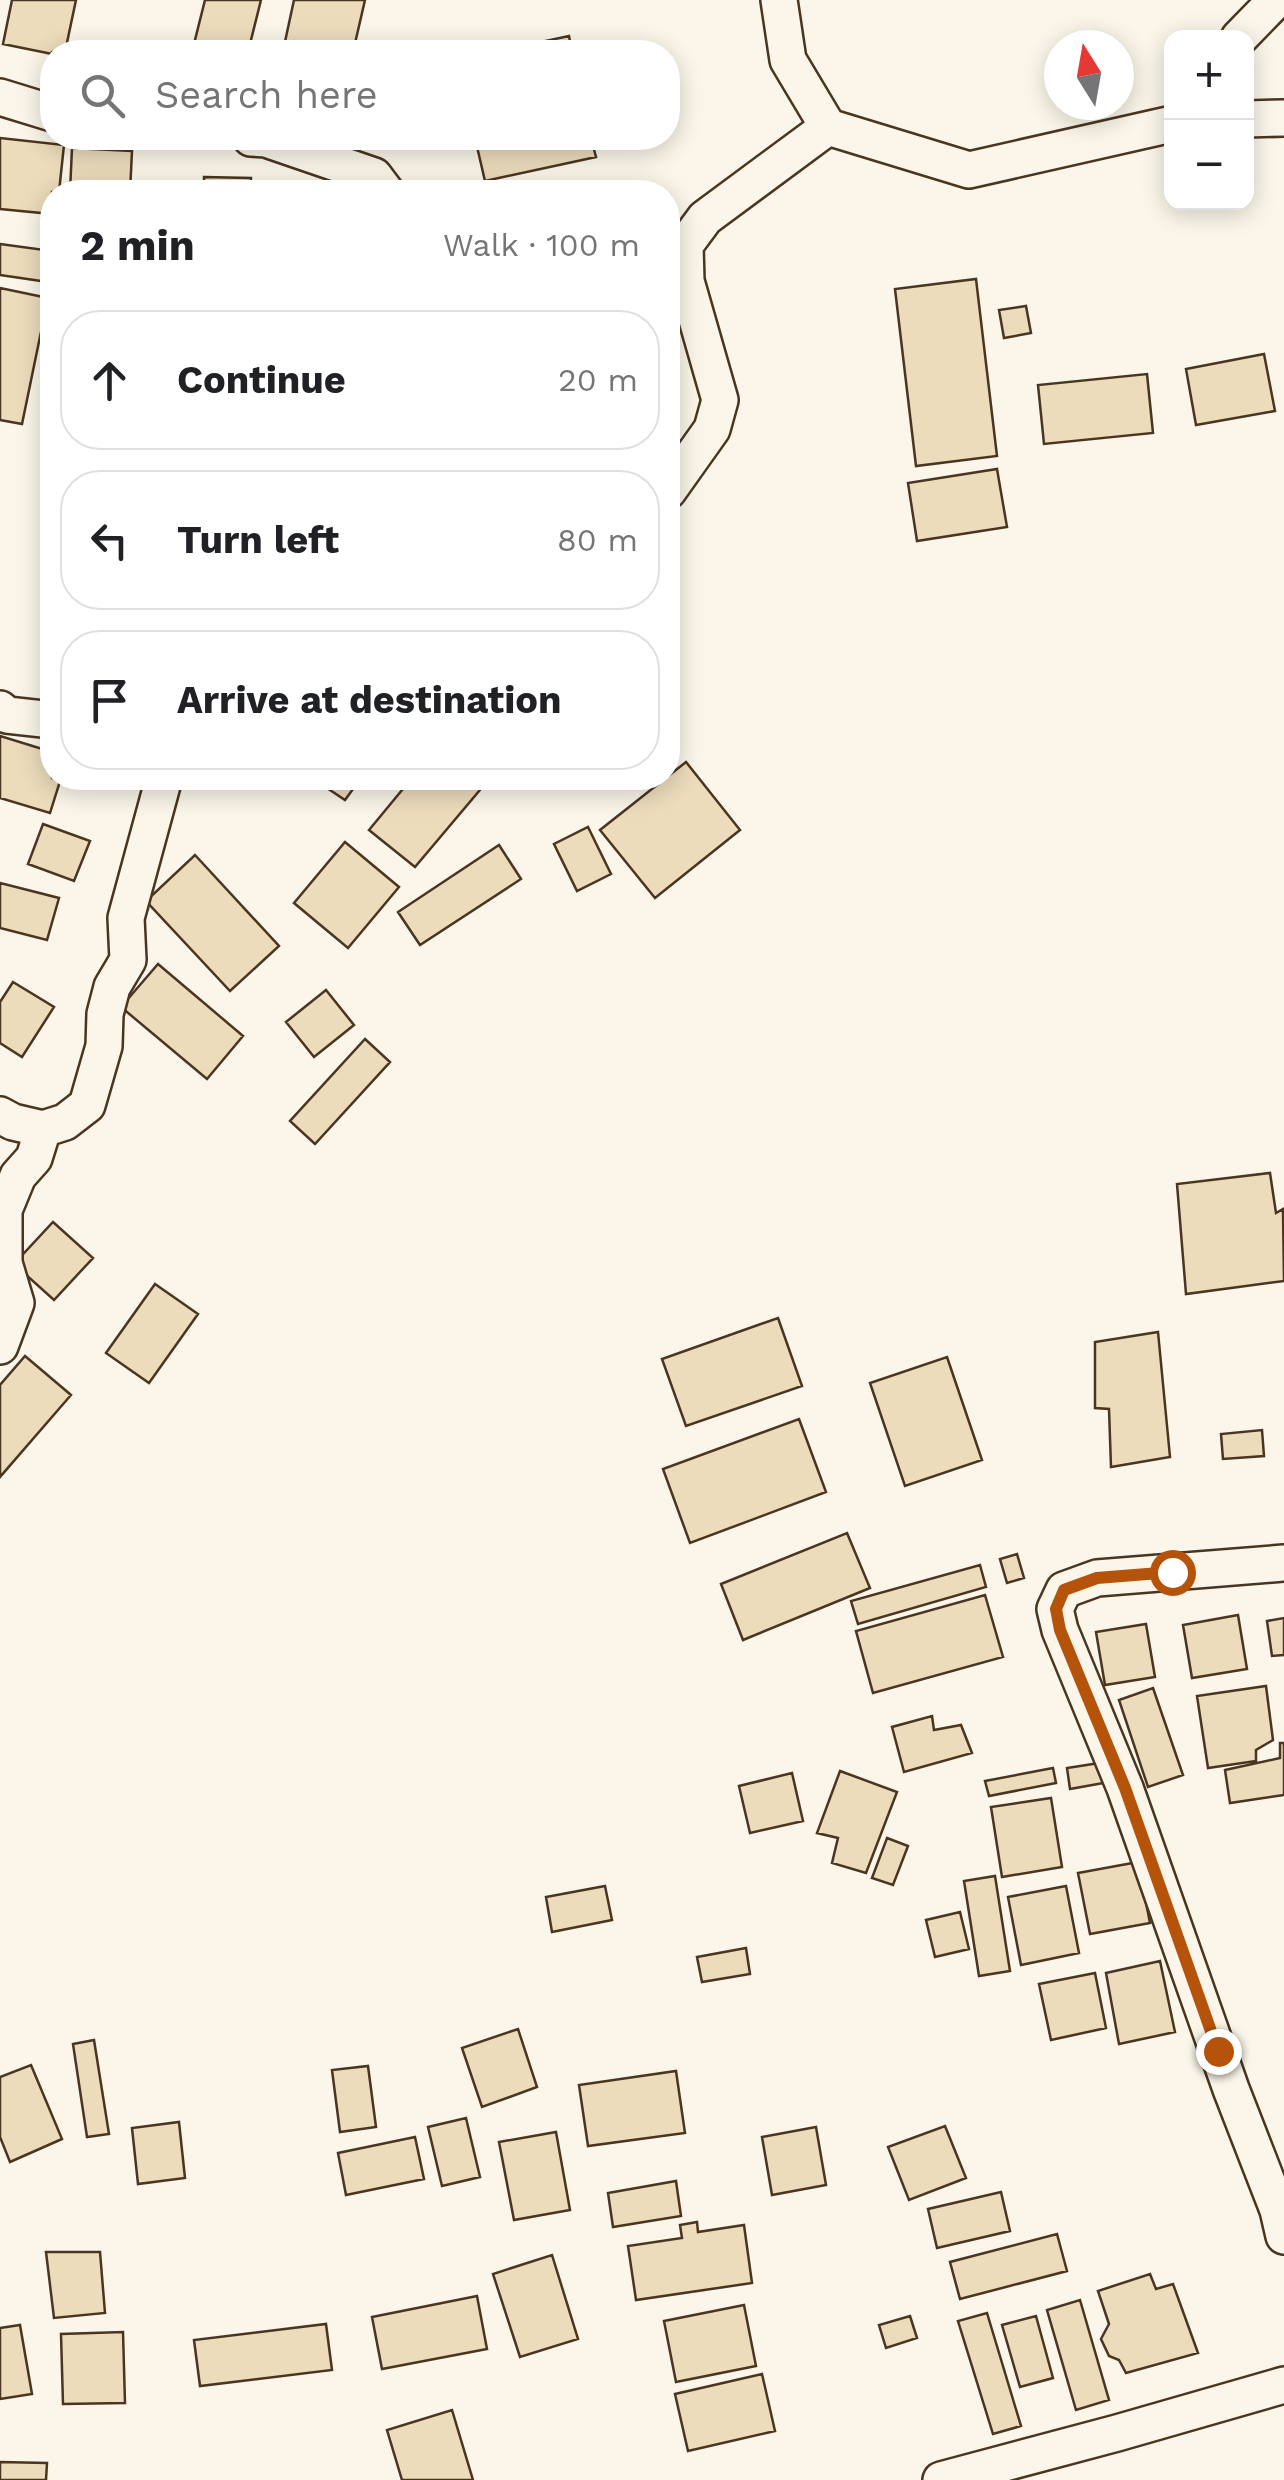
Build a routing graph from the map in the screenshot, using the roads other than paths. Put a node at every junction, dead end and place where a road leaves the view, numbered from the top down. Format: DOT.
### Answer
graph roads {
  1 [pos="779,0"];
  2 [pos="1276,0"];
  3 [pos="1247,30"];
  4 [pos="0,97"];
  5 [pos="40,110"];
  6 [pos="1284,118"];
  7 [pos="1254,119"];
  8 [pos="1164,126"];
  9 [pos="828,127"];
  10 [pos="298,150"];
  11 [pos="377,180"];
  12 [pos="680,473"];
  13 [pos="0,710"];
  14 [pos="40,719"];
  15 [pos="161,790"];
  16 [pos="0,1115"];
  17 [pos="42,1129"];
  18 [pos="9,1174"];
  19 [pos="0,1346"];
  20 [pos="1284,1562"];
  21 [pos="1284,2236"];
  22 [pos="1284,2384"];
  23 [pos="941,2480"];
  1 -- 9 [label="street"];
  2 -- 3 [label="street"];
  4 -- 5 [label="street"];
  6 -- 7 [label="street"];
  8 -- 9 [label="street"];
  9 -- 12 [label="street"];
  10 -- 11 [label="street"];
  13 -- 14 [label="street"];
  15 -- 17 [label="street"];
  16 -- 17 [label="street"];
  17 -- 18 [label="street"];
  18 -- 19 [label="street"];
  20 -- 21 [label="street"];
  22 -- 23 [label="street"];
}
